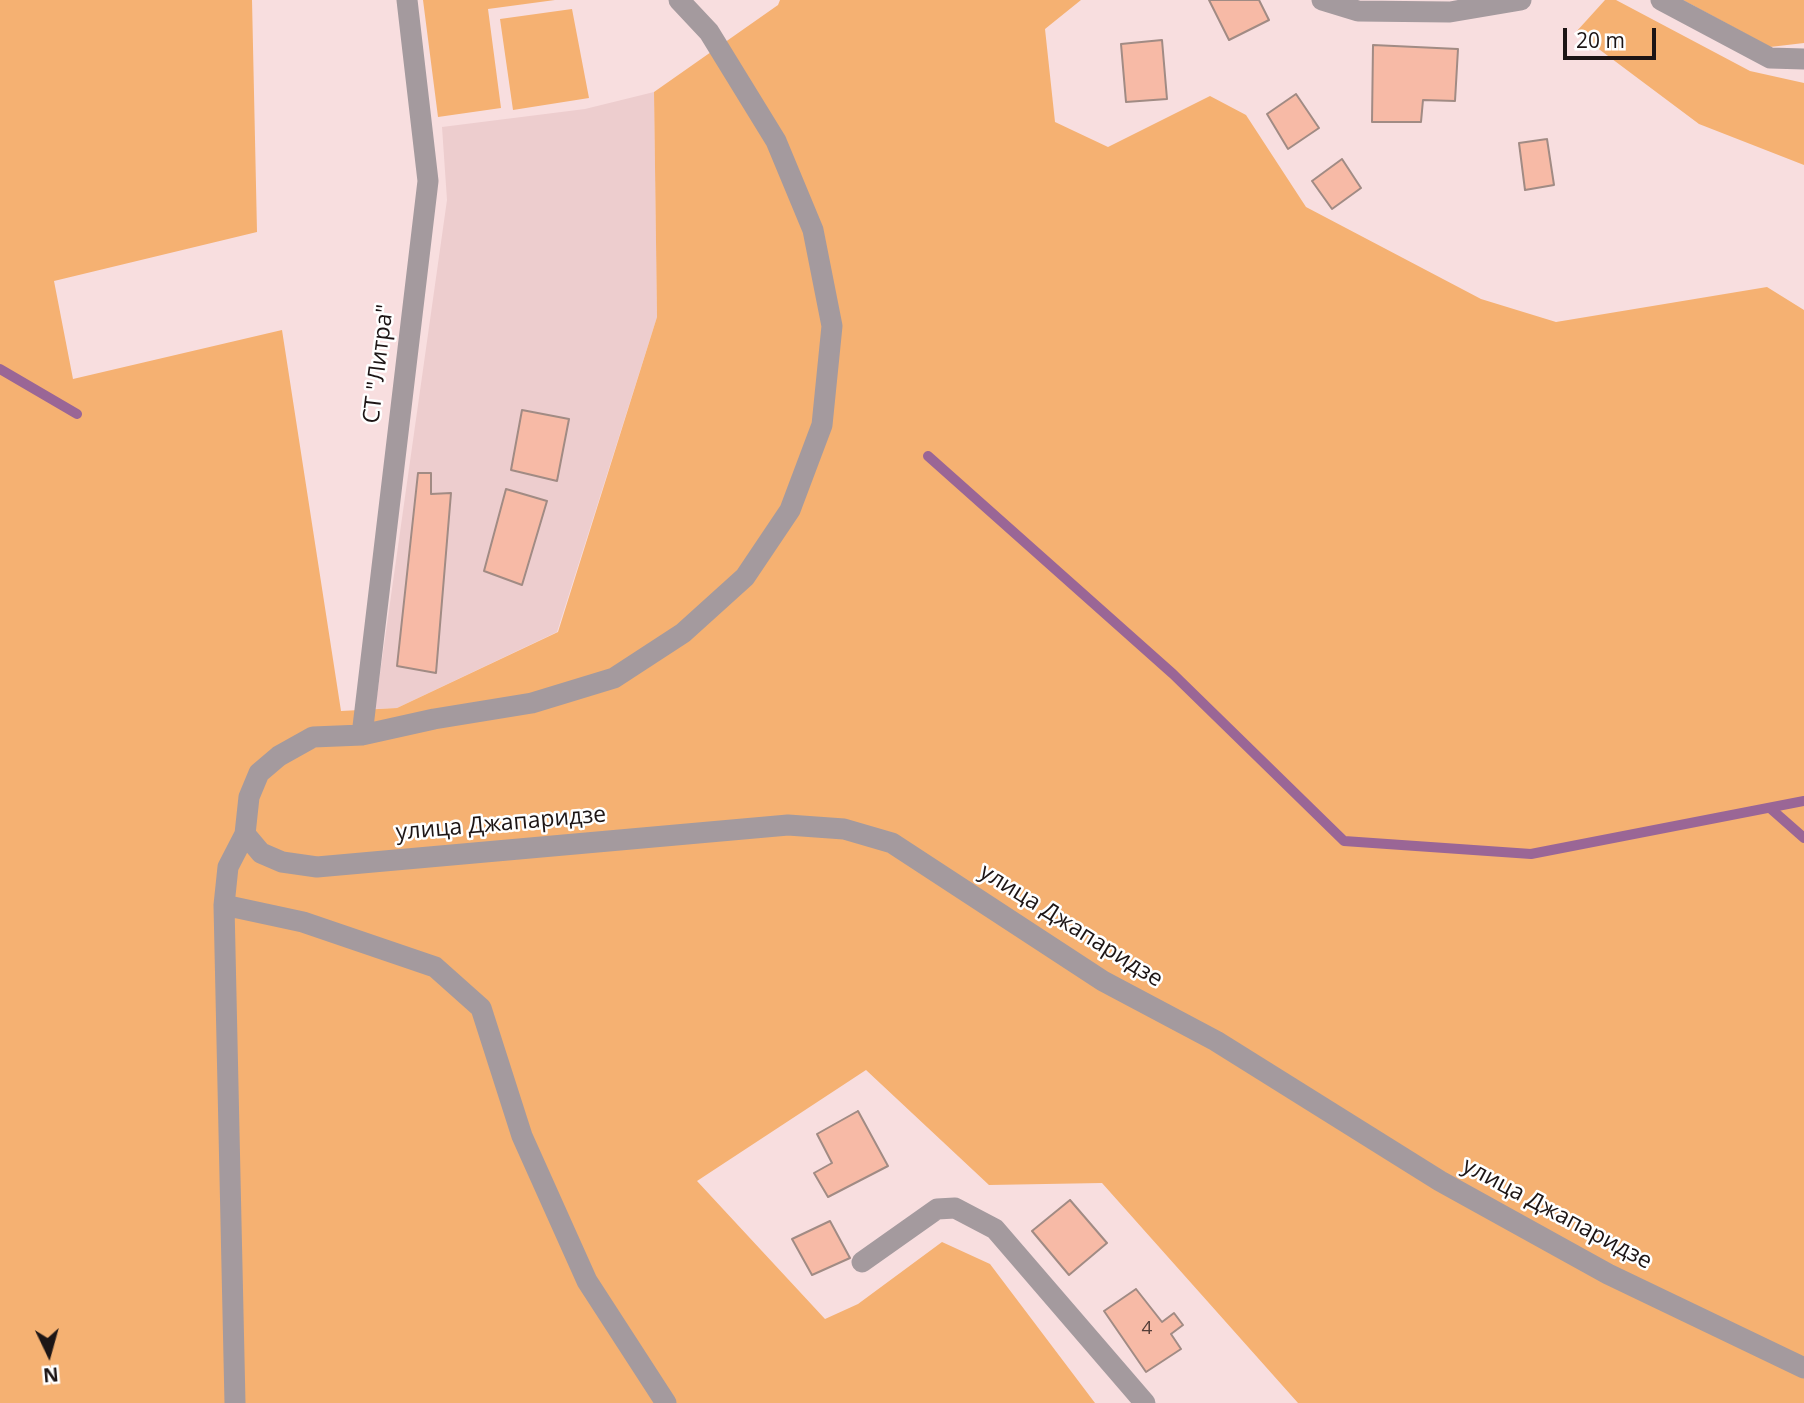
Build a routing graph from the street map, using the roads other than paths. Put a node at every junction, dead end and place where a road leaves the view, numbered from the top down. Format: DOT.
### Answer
graph roads {
  1 [pos="407,0"];
  2 [pos="679,0"];
  3 [pos="1322,0"];
  4 [pos="1521,0"];
  5 [pos="1661,0"];
  6 [pos="1804,59"];
  7 [pos="362,735"];
  8 [pos="245,834"];
  9 [pos="224,905"];
  10 [pos="862,1262"];
  11 [pos="1804,1368"];
  12 [pos="235,1403"];
  13 [pos="666,1403"];
  14 [pos="1145,1403"];
  1 -- 7 [label="street, СТ \"Литра\""];
  2 -- 7 [label="street"];
  3 -- 4 [label="street"];
  5 -- 6 [label="street"];
  7 -- 8 [label="street"];
  8 -- 9 [label="street"];
  8 -- 11 [label="street, улица Джапаридзе"];
  9 -- 12 [label="street"];
  9 -- 13 [label="street"];
  10 -- 14 [label="street"];
}
